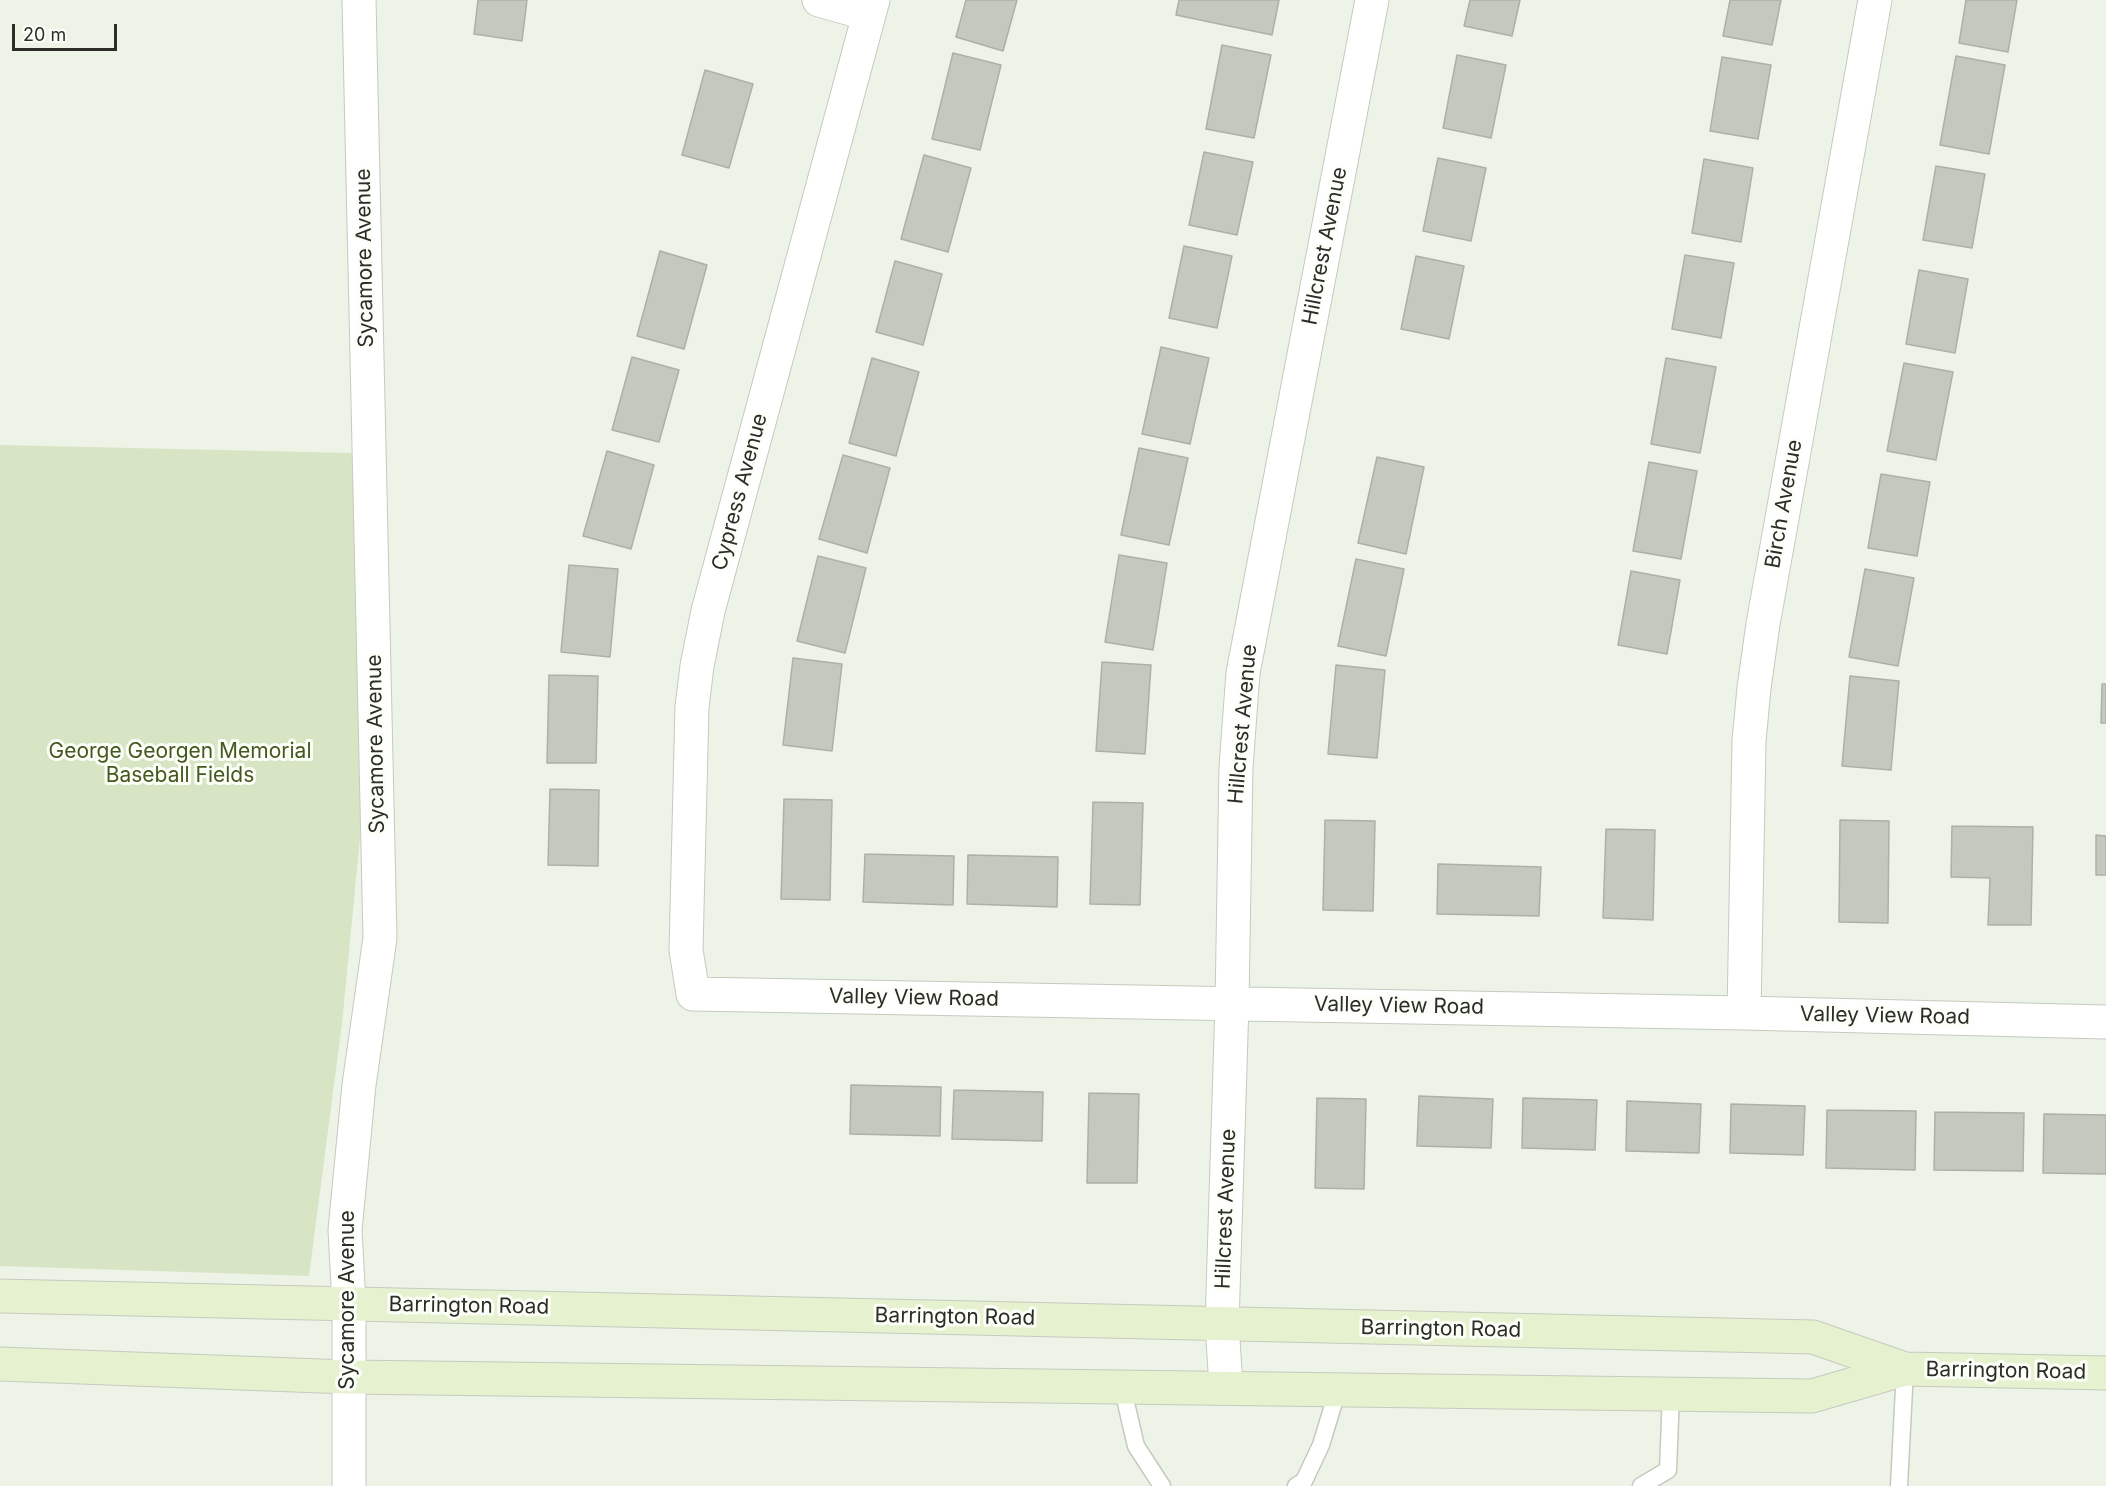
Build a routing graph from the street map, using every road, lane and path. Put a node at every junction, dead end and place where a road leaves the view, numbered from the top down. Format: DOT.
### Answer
graph roads {
  1 [pos="359,0"];
  2 [pos="819,0"];
  3 [pos="1372,0"];
  4 [pos="1875,0"];
  5 [pos="871,7"];
  6 [pos="693,994"];
  7 [pos="1232,1003"];
  8 [pos="1744,1013"];
  9 [pos="2106,1022"];
  10 [pos="0,1296"];
  11 [pos="349,1304"];
  12 [pos="1222,1324"];
  13 [pos="0,1364"];
  14 [pos="1905,1369"];
  15 [pos="2106,1373"];
  16 [pos="348,1377"];
  17 [pos="1122,1386"];
  18 [pos="1226,1387"];
  19 [pos="1338,1389"];
  20 [pos="1671,1393"];
  21 [pos="349,1486"];
  22 [pos="1162,1486"];
  23 [pos="1296,1486"];
  24 [pos="1641,1486"];
  25 [pos="1899,1486"];
  1 -- 11 [label="street, Sycamore Avenue"];
  2 -- 5 [label="street"];
  3 -- 7 [label="street, Hillcrest Avenue"];
  4 -- 8 [label="street, Birch Avenue"];
  5 -- 6 [label="street, Cypress Avenue"];
  6 -- 7 [label="street, Valley View Road"];
  7 -- 8 [label="street, Valley View Road"];
  7 -- 12 [label="street, Hillcrest Avenue"];
  8 -- 9 [label="street, Valley View Road"];
  10 -- 11 [label="main road, Barrington Road"];
  11 -- 12 [label="main road, Barrington Road"];
  11 -- 16 [label="street, Sycamore Avenue"];
  12 -- 14 [label="main road, Barrington Road"];
  12 -- 18 [label="street, Hillcrest Avenue"];
  13 -- 16 [label="main road, Barrington Road"];
  14 -- 15 [label="main road, Barrington Road"];
  14 -- 20 [label="main road, Barrington Road"];
  14 -- 25 [label="lane"];
  16 -- 17 [label="main road, Barrington Road"];
  16 -- 21 [label="street, Sycamore Avenue"];
  17 -- 18 [label="main road, Barrington Road"];
  17 -- 22 [label="lane"];
  18 -- 19 [label="main road, Barrington Road"];
  19 -- 20 [label="main road, Barrington Road"];
  19 -- 23 [label="lane"];
  20 -- 24 [label="lane"];
}
